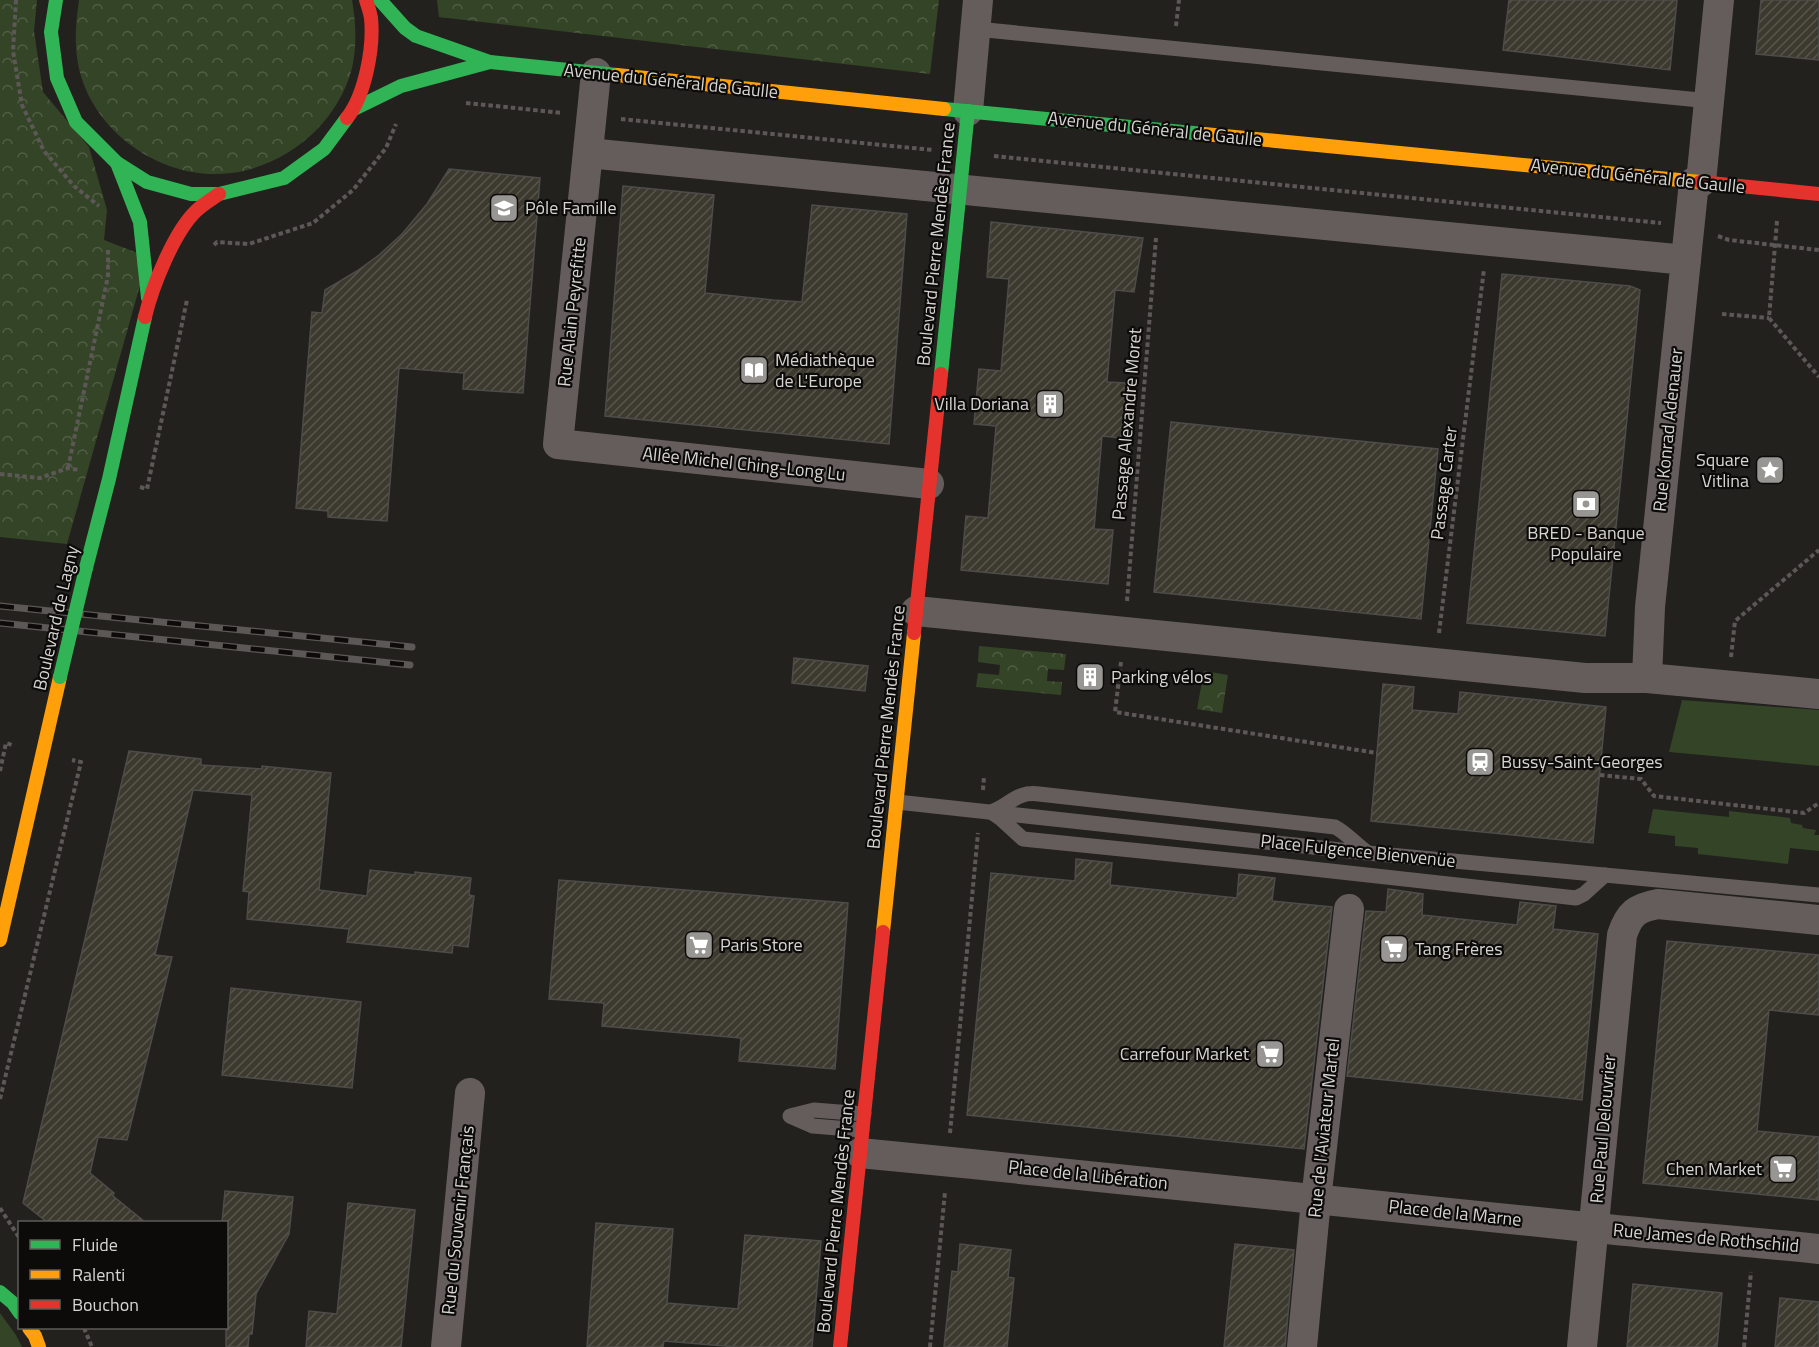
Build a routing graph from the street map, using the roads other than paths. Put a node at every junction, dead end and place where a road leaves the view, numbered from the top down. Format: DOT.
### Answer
graph roads {
  1 [pos="56,0"];
  2 [pos="366,0"];
  3 [pos="381,0"];
  4 [pos="1719,0"];
  5 [pos="977,14"];
  6 [pos="490,62"];
  7 [pos="596,73"];
  8 [pos="1710,101"];
  9 [pos="354,109"];
  10 [pos="968,111"];
  11 [pos="588,153"];
  12 [pos="117,163"];
  13 [pos="1698,182"];
  14 [pos="960,189"];
  15 [pos="219,194"];
  16 [pos="1819,194"];
  17 [pos="1686,260"];
  18 [pos="148,304"];
  19 [pos="558,444"];
  20 [pos="929,484"];
  21 [pos="916,611"];
  22 [pos="1647,678"];
  23 [pos="1819,694"];
  24 [pos="897,802"];
  25 [pos="986,811"];
  26 [pos="1368,853"];
  27 [pos="1605,875"];
  28 [pos="1819,895"];
  29 [pos="1349,909"];
  30 [pos="1819,920"];
  31 [pos="0,940"];
  32 [pos="470,1093"];
  33 [pos="864,1114"];
  34 [pos="861,1142"];
  35 [pos="1316,1200"];
  36 [pos="1594,1228"];
  37 [pos="1819,1249"];
  38 [pos="0,1292"];
  39 [pos="18,1309"];
  40 [pos="31,1329"];
  41 [pos="39,1347"];
  42 [pos="446,1347"];
  43 [pos="840,1347"];
  44 [pos="1302,1347"];
  45 [pos="1582,1347"];
  1 -- 12 [label="main road"];
  2 -- 9 [label="main road"];
  3 -- 6 [label="main road, Avenue du Général de Gaulle"];
  4 -- 8 [label="street, Rue Konrad Adenauer"];
  5 -- 8 [label="lane"];
  5 -- 10 [label="street"];
  6 -- 7 [label="main road, Avenue du Général de Gaulle"];
  6 -- 9 [label="main road, Avenue du Général de Gaulle"];
  7 -- 10 [label="main road, Avenue du Général de Gaulle"];
  7 -- 11 [label="street, Rue Alain Peyrefitte"];
  8 -- 13 [label="street, Rue Konrad Adenauer"];
  9 -- 15 [label="main road"];
  10 -- 13 [label="main road, Avenue du Général de Gaulle"];
  10 -- 14 [label="main road, Boulevard Pierre Mendès France"];
  11 -- 14 [label="street"];
  11 -- 19 [label="street, Rue Alain Peyrefitte"];
  12 -- 15 [label="main road"];
  12 -- 18 [label="main road, Boulevard de Lagny"];
  13 -- 16 [label="main road, Avenue du Général de Gaulle"];
  13 -- 17 [label="street, Rue Konrad Adenauer"];
  14 -- 17 [label="street"];
  14 -- 20 [label="main road, Boulevard Pierre Mendès France"];
  15 -- 18 [label="main road, Boulevard de Lagny"];
  17 -- 22 [label="street, Rue Konrad Adenauer"];
  18 -- 31 [label="main road, Boulevard de Lagny, bridge"];
  19 -- 20 [label="street, Allée Michel Ching-Long Lu"];
  20 -- 21 [label="main road, Boulevard Pierre Mendès France"];
  21 -- 22 [label="street"];
  21 -- 24 [label="main road, Boulevard Pierre Mendès France"];
  22 -- 23 [label="street"];
  24 -- 25 [label="lane, Place Fulgence Bienvenüe"];
  24 -- 33 [label="main road, Boulevard Pierre Mendès France"];
  25 -- 26 [label="lane, Place Fulgence Bienvenüe"];
  25 -- 26 [label="lane"];
  25 -- 27 [label="lane"];
  26 -- 27 [label="lane, Place Fulgence Bienvenüe"];
  27 -- 28 [label="lane, Place Fulgence Bienvenüe"];
  29 -- 35 [label="street, Rue de l'Aviateur Martel"];
  30 -- 36 [label="street, Rue Paul Delouvrier"];
  32 -- 42 [label="street, Rue du Souvenir Français"];
  33 -- 34 [label="main road, Boulevard Pierre Mendès France"];
  33 -- 34 [label="lane"];
  34 -- 35 [label="street, Place de la Libération"];
  34 -- 43 [label="main road, Boulevard Pierre Mendès France"];
  35 -- 36 [label="street, Place de la Marne"];
  35 -- 44 [label="street, Rue de l'Aviateur Martel"];
  36 -- 37 [label="street, Rue James de Rothschild"];
  36 -- 45 [label="street, Rue Paul Delouvrier"];
  38 -- 39 [label="main road"];
  40 -- 41 [label="main road"];
}
